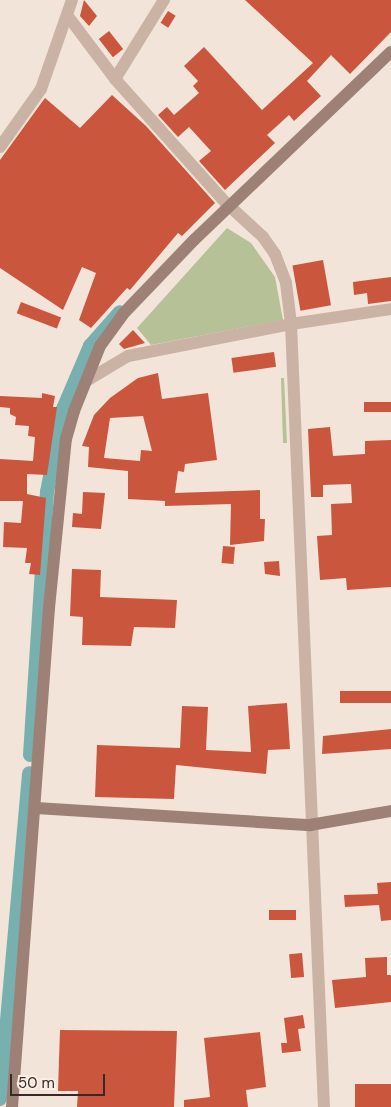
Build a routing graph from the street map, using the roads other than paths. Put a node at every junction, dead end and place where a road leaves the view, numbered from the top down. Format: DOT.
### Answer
graph roads {
  1 [pos="72,0"];
  2 [pos="164,0"];
  3 [pos="67,15"];
  4 [pos="391,52"];
  5 [pos="115,79"];
  6 [pos="0,147"];
  7 [pos="232,207"];
  8 [pos="391,309"];
  9 [pos="291,324"];
  10 [pos="86,381"];
  11 [pos="36,808"];
  12 [pos="391,811"];
  13 [pos="310,825"];
  14 [pos="12,1107"];
  15 [pos="324,1107"];
  1 -- 3 [label="street"];
  2 -- 5 [label="street"];
  3 -- 5 [label="street"];
  3 -- 6 [label="street"];
  4 -- 7 [label="street"];
  5 -- 7 [label="street"];
  7 -- 9 [label="street"];
  7 -- 10 [label="street"];
  8 -- 9 [label="street"];
  9 -- 10 [label="street"];
  9 -- 13 [label="street"];
  10 -- 11 [label="street"];
  11 -- 13 [label="street"];
  11 -- 14 [label="street"];
  12 -- 13 [label="street"];
  13 -- 15 [label="street"];
}
